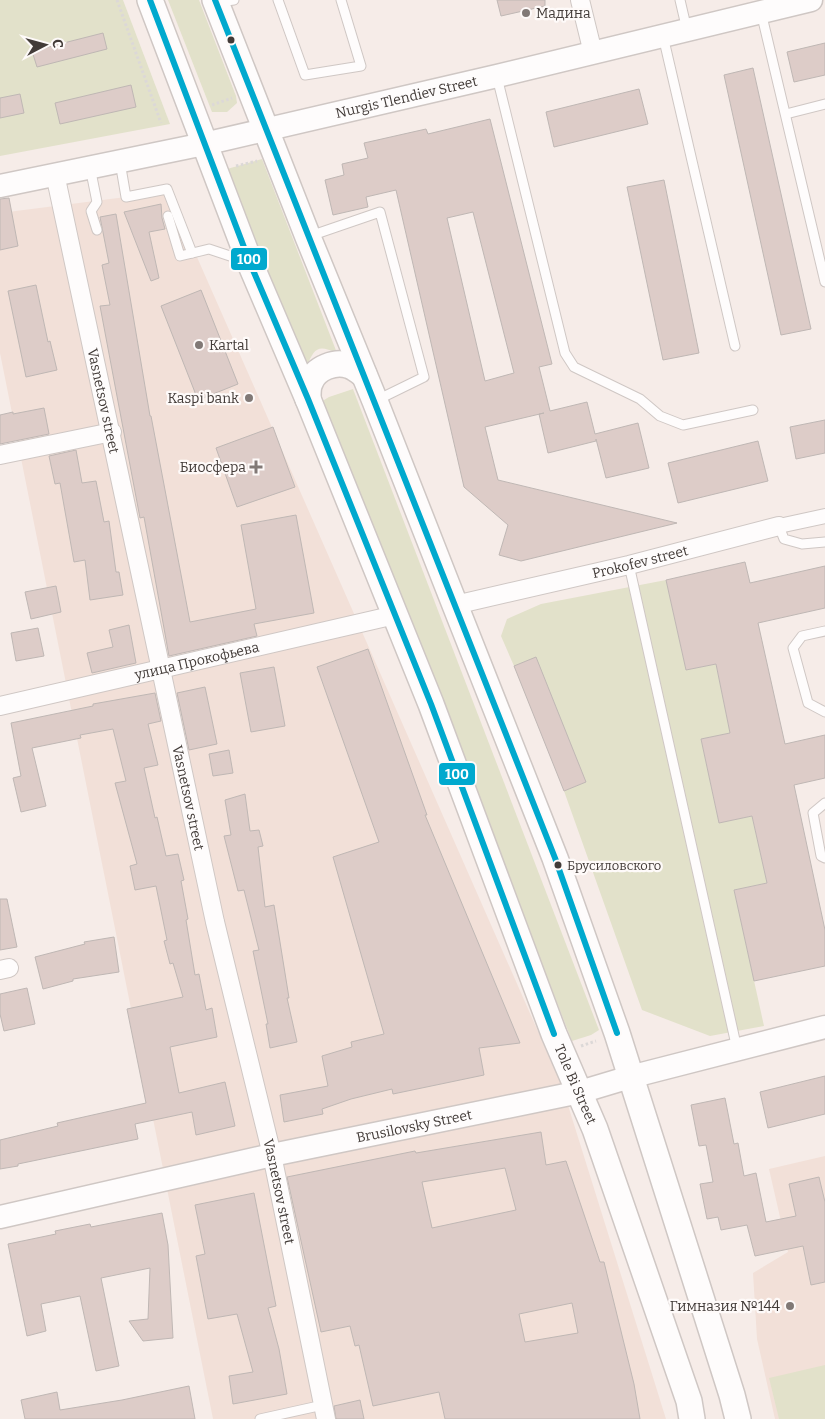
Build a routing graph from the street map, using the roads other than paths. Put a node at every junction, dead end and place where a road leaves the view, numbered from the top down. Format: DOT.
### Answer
graph roads {
  1 [pos="150,0"];
  2 [pos="278,0"];
  3 [pos="341,0"];
  4 [pos="580,0"];
  5 [pos="680,0"];
  6 [pos="811,0"];
  7 [pos="222,1"];
  8 [pos="761,12"];
  9 [pos="687,30"];
  10 [pos="663,36"];
  11 [pos="593,53"];
  12 [pos="497,76"];
  13 [pos="825,104"];
  14 [pos="786,114"];
  15 [pos="265,128"];
  16 [pos="204,144"];
  17 [pos="120,162"];
  18 [pos="90,167"];
  19 [pos="56,174"];
  20 [pos="0,186"];
  21 [pos="168,216"];
  22 [pos="97,230"];
  23 [pos="308,237"];
  24 [pos="192,253"];
  25 [pos="250,263"];
  26 [pos="825,282"];
  27 [pos="734,346"];
  28 [pos="364,375"];
  29 [pos="308,399"];
  30 [pos="376,400"];
  31 [pos="754,410"];
  32 [pos="112,432"];
  33 [pos="0,455"];
  34 [pos="825,516"];
  35 [pos="779,526"];
  36 [pos="825,542"];
  37 [pos="629,565"];
  38 [pos="455,606"];
  39 [pos="395,615"];
  40 [pos="825,631"];
  41 [pos="160,670"];
  42 [pos="0,706"];
  43 [pos="825,712"];
  44 [pos="825,803"];
  45 [pos="825,858"];
  46 [pos="825,1027"];
  47 [pos="737,1049"];
  48 [pos="630,1077"];
  49 [pos="580,1092"];
  50 [pos="272,1155"];
  51 [pos="0,1217"];
  52 [pos="324,1412"];
  53 [pos="260,1419"];
  54 [pos="692,1419"];
  55 [pos="738,1419"];
  1 -- 16 [label="main road, Tole Bi Street"];
  2 -- 3 [label="lane"];
  4 -- 11 [label="street"];
  5 -- 9 [label="lane"];
  6 -- 8 [label="street, Nurgis Tlendiev Street"];
  7 -- 15 [label="main road"];
  8 -- 9 [label="street, Nurgis Tlendiev Street"];
  8 -- 14 [label="lane"];
  9 -- 10 [label="street, Nurgis Tlendiev Street"];
  10 -- 11 [label="street, Nurgis Tlendiev Street"];
  10 -- 27 [label="lane"];
  11 -- 12 [label="street, Nurgis Tlendiev Street"];
  12 -- 15 [label="street, Nurgis Tlendiev Street"];
  12 -- 31 [label="lane"];
  13 -- 14 [label="lane"];
  14 -- 26 [label="lane"];
  15 -- 16 [label="street, Nurgis Tlendiev Street"];
  15 -- 23 [label="main road"];
  16 -- 17 [label="street, Nurgis Tlendiev Street"];
  16 -- 25 [label="main road, Tole Bi Street"];
  17 -- 18 [label="street, Nurgis Tlendiev Street"];
  17 -- 24 [label="lane"];
  18 -- 19 [label="street, Nurgis Tlendiev Street"];
  18 -- 22 [label="lane"];
  19 -- 20 [label="street, Nurgis Tlendiev Street"];
  19 -- 32 [label="street, Vasnetsov street"];
  21 -- 24 [label="lane"];
  23 -- 28 [label="main road"];
  23 -- 30 [label="lane"];
  24 -- 25 [label="lane"];
  25 -- 29 [label="main road, Tole Bi Street"];
  28 -- 29 [label="main road"];
  28 -- 30 [label="main road"];
  29 -- 39 [label="main road, Tole Bi Street"];
  30 -- 38 [label="main road"];
  32 -- 33 [label="street"];
  32 -- 41 [label="street, Vasnetsov street"];
  34 -- 35 [label="street, Prokofev street"];
  35 -- 36 [label="lane"];
  35 -- 37 [label="street, Prokofev street"];
  37 -- 38 [label="street, Prokofev street"];
  37 -- 47 [label="lane"];
  38 -- 48 [label="main road"];
  39 -- 41 [label="street, улица Прокофьева"];
  39 -- 49 [label="main road, Tole Bi Street"];
  40 -- 43 [label="lane"];
  41 -- 42 [label="street, улица Прокофьева"];
  41 -- 50 [label="street, Vasnetsov street"];
  44 -- 45 [label="lane"];
  46 -- 47 [label="street, Brusilovsky Street"];
  47 -- 48 [label="street, Brusilovsky Street"];
  48 -- 49 [label="street, Brusilovsky Street"];
  48 -- 55 [label="main road"];
  49 -- 50 [label="street, Brusilovsky Street"];
  49 -- 54 [label="main road, Tole Bi Street"];
  50 -- 51 [label="street, Brusilovsky Street"];
  50 -- 52 [label="street, Vasnetsov street"];
  52 -- 53 [label="lane"];
}
